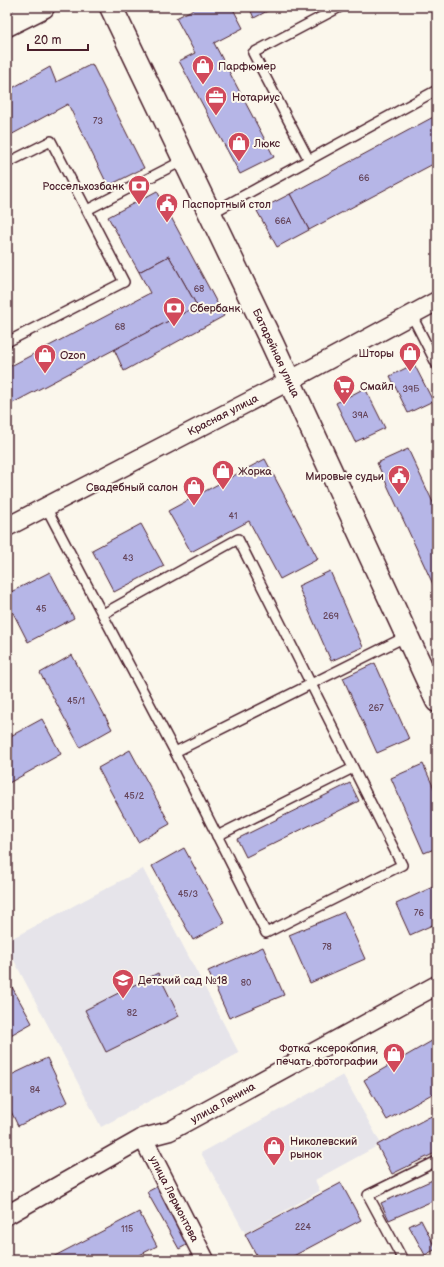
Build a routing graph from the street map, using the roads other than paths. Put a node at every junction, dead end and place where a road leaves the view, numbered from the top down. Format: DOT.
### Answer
graph roads {
  1 [pos="43,7"];
  2 [pos="111,7"];
  3 [pos="340,7"];
  4 [pos="7,25"];
  5 [pos="437,90"];
  6 [pos="184,160"];
  7 [pos="309,160"];
  8 [pos="7,163"];
  9 [pos="87,210"];
  10 [pos="210,214"];
  11 [pos="437,301"];
  12 [pos="411,314"];
  13 [pos="7,342"];
  14 [pos="437,365"];
  15 [pos="289,381"];
  16 [pos="46,507"];
  17 [pos="7,527"];
  18 [pos="103,614"];
  19 [pos="407,636"];
  20 [pos="311,684"];
  21 [pos="437,701"];
  22 [pos="175,752"];
  23 [pos="353,768"];
  24 [pos="217,836"];
  25 [pos="437,985"];
  26 [pos="143,1138"];
  27 [pos="437,1161"];
  28 [pos="7,1215"];
  29 [pos="205,1260"];
  30 [pos="403,1260"];
  1 -- 4 [label="street"];
  2 -- 6 [label="street, Батарейная улица"];
  3 -- 7 [label="lane"];
  5 -- 7 [label="lane"];
  6 -- 9 [label="lane"];
  6 -- 10 [label="street, Батарейная улица"];
  7 -- 10 [label="lane"];
  8 -- 9 [label="lane"];
  9 -- 13 [label="lane"];
  10 -- 15 [label="street, Батарейная улица"];
  11 -- 12 [label="street, Красная улица"];
  12 -- 14 [label="lane"];
  12 -- 15 [label="street, Красная улица"];
  15 -- 16 [label="street, Красная улица"];
  15 -- 19 [label="street, Батарейная улица"];
  16 -- 17 [label="street, Красная улица"];
  16 -- 18 [label="lane"];
  18 -- 20 [label="lane"];
  18 -- 22 [label="lane"];
  19 -- 20 [label="lane"];
  19 -- 21 [label="street, Батарейная улица"];
  20 -- 22 [label="lane"];
  20 -- 23 [label="lane"];
  22 -- 24 [label="lane"];
  23 -- 24 [label="lane"];
  23 -- 24 [label="lane"];
  25 -- 26 [label="street, улица Ленина"];
  26 -- 28 [label="street, улица Ленина"];
  26 -- 29 [label="street, улица Лермонтова"];
  27 -- 30 [label="lane"];
}
